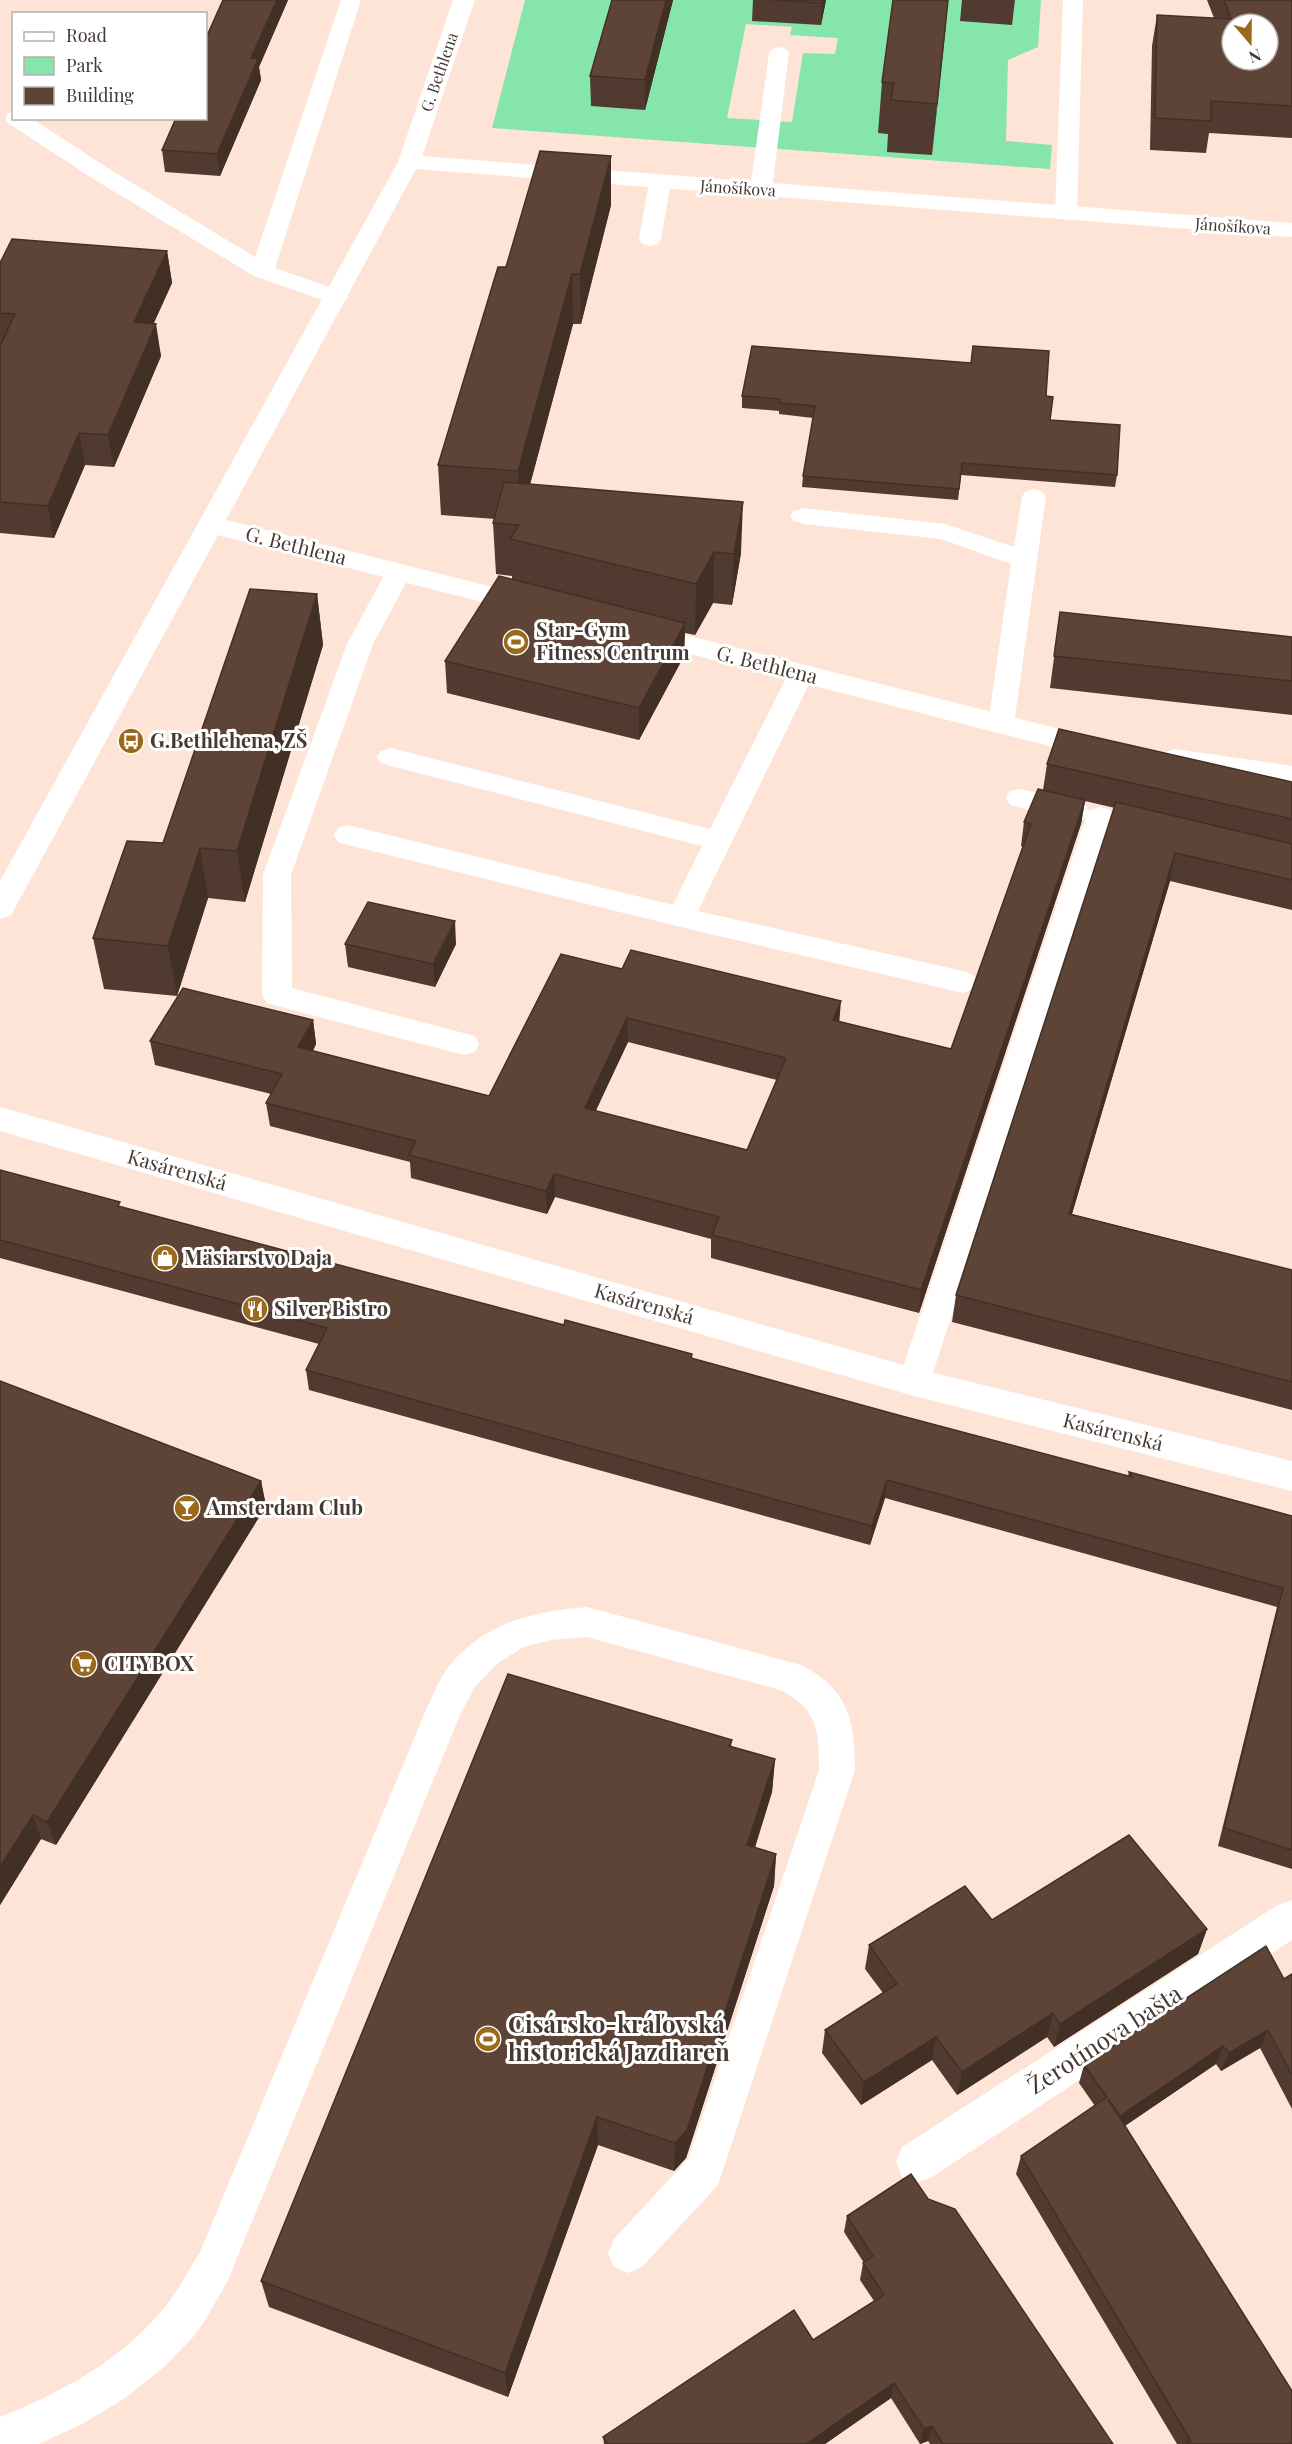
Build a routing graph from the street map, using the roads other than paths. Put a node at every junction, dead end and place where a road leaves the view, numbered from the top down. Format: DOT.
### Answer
graph roads {
  1 [pos="351,0"];
  2 [pos="464,0"];
  3 [pos="1072,0"];
  4 [pos="779,53"];
  5 [pos="18,120"];
  6 [pos="409,162"];
  7 [pos="660,182"];
  8 [pos="761,190"];
  9 [pos="1066,213"];
  10 [pos="1292,230"];
  11 [pos="650,239"];
  12 [pos="262,271"];
  13 [pos="336,297"];
  14 [pos="1034,497"];
  15 [pos="803,516"];
  16 [pos="211,525"];
  17 [pos="1025,560"];
  18 [pos="399,572"];
  19 [pos="560,613"];
  20 [pos="618,627"];
  21 [pos="801,674"];
  22 [pos="1001,724"];
  23 [pos="391,757"];
  24 [pos="1292,776"];
  25 [pos="1020,798"];
  26 [pos="348,835"];
  27 [pos="719,841"];
  28 [pos="0,908"];
  29 [pos="681,917"];
  30 [pos="963,982"];
  31 [pos="464,1044"];
  32 [pos="0,1119"];
  33 [pos="914,1382"];
  34 [pos="1292,1476"];
  35 [pos="1292,1918"];
  36 [pos="917,2162"];
  37 [pos="628,2253"];
  38 [pos="0,2439"];
  1 -- 12 [label="lane"];
  2 -- 6 [label="street, G. Bethlena"];
  3 -- 9 [label="lane"];
  4 -- 8 [label="lane"];
  5 -- 12 [label="lane"];
  6 -- 7 [label="street, Jánošíkova"];
  6 -- 13 [label="street, G. Bethlena"];
  7 -- 8 [label="street, Jánošíkova"];
  7 -- 11 [label="lane"];
  8 -- 9 [label="street, Jánošíkova"];
  9 -- 10 [label="street, Jánošíkova"];
  12 -- 13 [label="lane"];
  13 -- 16 [label="street, G. Bethlena"];
  14 -- 17 [label="lane"];
  15 -- 17 [label="lane"];
  16 -- 18 [label="street, G. Bethlena"];
  16 -- 28 [label="street, G. Bethlena"];
  17 -- 22 [label="lane"];
  18 -- 19 [label="street, G. Bethlena"];
  18 -- 31 [label="lane"];
  20 -- 21 [label="street, G. Bethlena"];
  21 -- 22 [label="street, G. Bethlena"];
  21 -- 27 [label="lane"];
  22 -- 24 [label="street, G. Bethlena"];
  23 -- 27 [label="lane"];
  25 -- 33 [label="lane"];
  26 -- 29 [label="lane"];
  27 -- 29 [label="lane"];
  29 -- 30 [label="lane"];
  32 -- 33 [label="street, Kasárenská"];
  33 -- 34 [label="street, Kasárenská"];
  35 -- 36 [label="street, Žerotínova bašta"];
  37 -- 38 [label="lane"];
}
